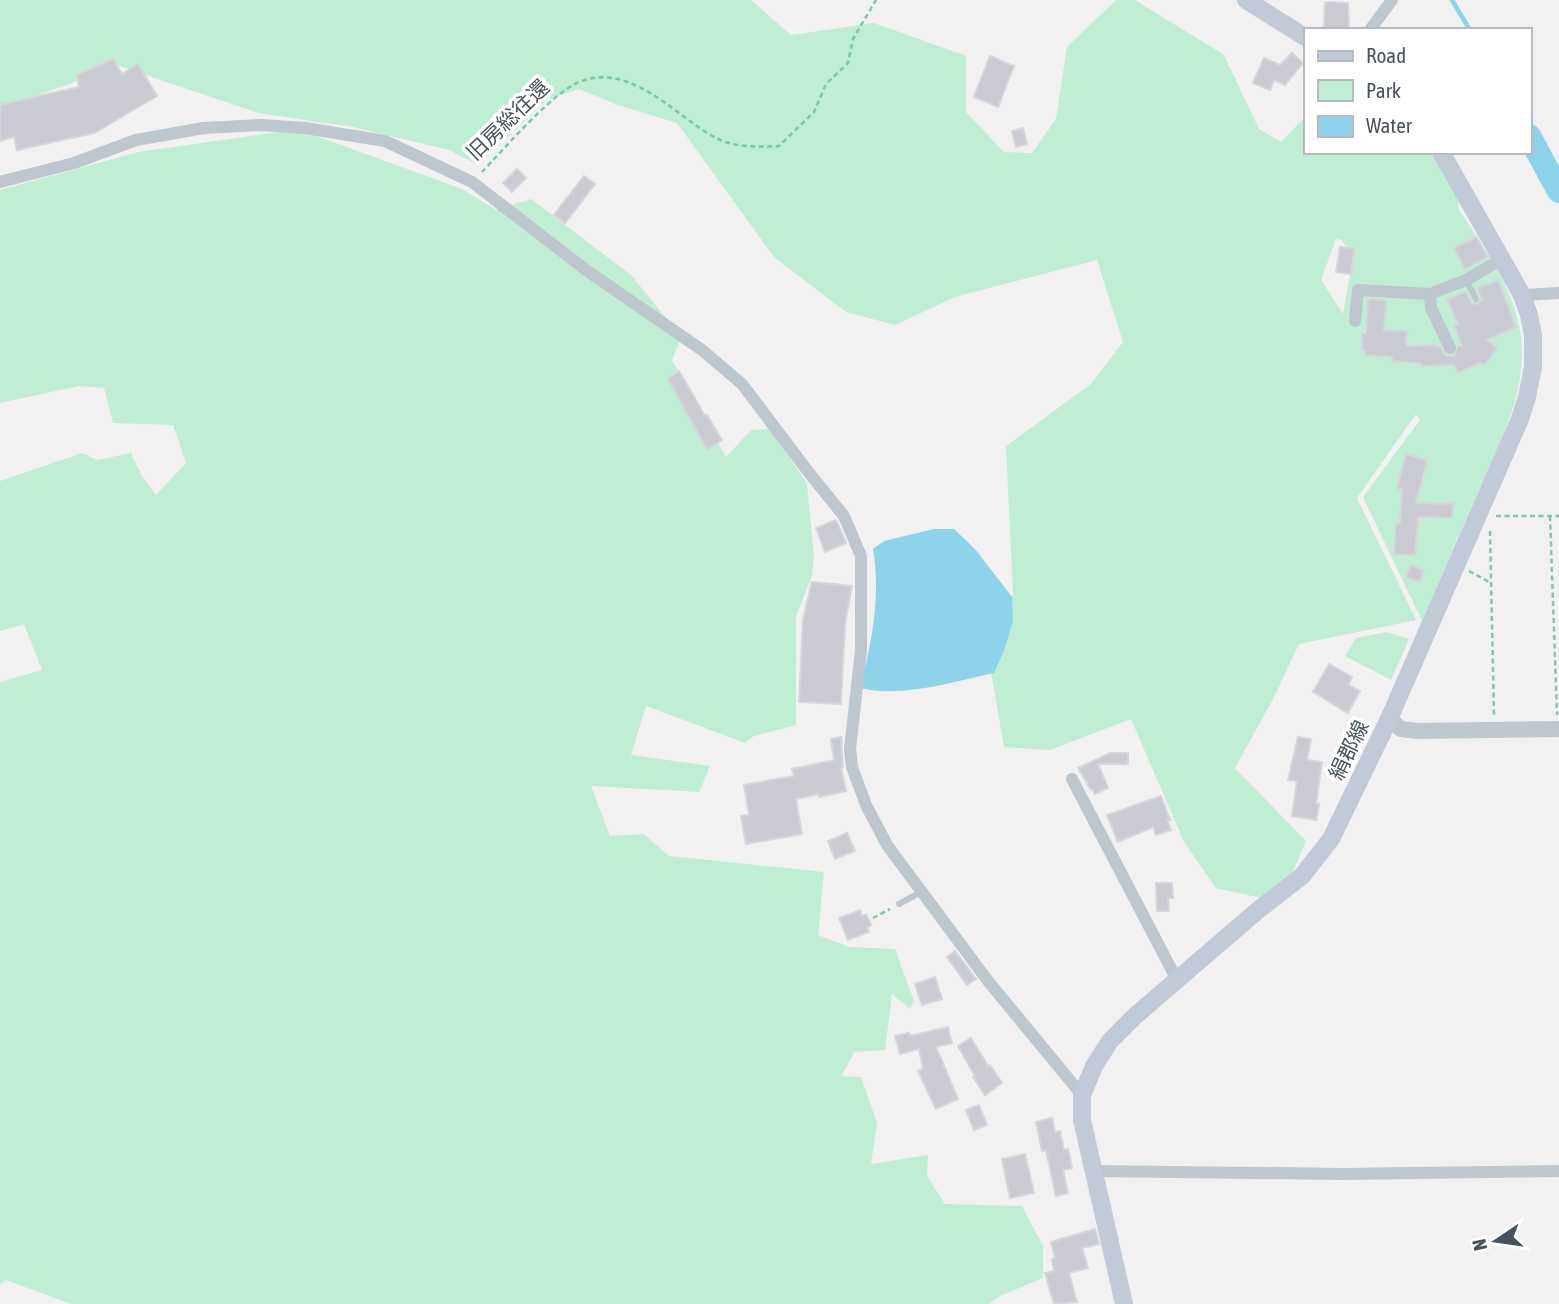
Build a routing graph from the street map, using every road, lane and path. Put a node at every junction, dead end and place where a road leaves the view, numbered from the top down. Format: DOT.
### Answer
graph roads {
  1 [pos="876,0"];
  2 [pos="1246,0"];
  3 [pos="1392,0"];
  4 [pos="1371,28"];
  5 [pos="1304,36"];
  6 [pos="1442,154"];
  7 [pos="0,182"];
  8 [pos="472,182"];
  9 [pos="1502,259"];
  10 [pos="1466,280"];
  11 [pos="1559,293"];
  12 [pos="1430,295"];
  13 [pos="1522,296"];
  14 [pos="1476,299"];
  15 [pos="1355,321"];
  16 [pos="1450,348"];
  17 [pos="1550,516"];
  18 [pos="1559,516"];
  19 [pos="1478,517"];
  20 [pos="1490,531"];
  21 [pos="1457,564"];
  22 [pos="1491,583"];
  23 [pos="1389,719"];
  24 [pos="1494,729"];
  25 [pos="1558,729"];
  26 [pos="1072,779"];
  27 [pos="921,892"];
  28 [pos="899,904"];
  29 [pos="873,918"];
  30 [pos="1177,980"];
  31 [pos="1082,1095"];
  32 [pos="1094,1171"];
  33 [pos="1559,1171"];
  34 [pos="1124,1304"];
  1 -- 8 [label="path, 旧房総往還"];
  2 -- 5 [label="main road"];
  3 -- 4 [label="street"];
  6 -- 9 [label="main road, 絹郡線"];
  7 -- 8 [label="street, 旧房総往還"];
  8 -- 27 [label="street"];
  9 -- 10 [label="street"];
  9 -- 13 [label="main road, 絹郡線"];
  10 -- 12 [label="street"];
  10 -- 14 [label="lane"];
  11 -- 13 [label="street"];
  12 -- 15 [label="street"];
  12 -- 16 [label="street"];
  13 -- 19 [label="main road, 絹郡線"];
  17 -- 18 [label="path"];
  17 -- 19 [label="path"];
  17 -- 25 [label="path"];
  19 -- 21 [label="main road, 絹郡線"];
  20 -- 22 [label="path"];
  21 -- 22 [label="path"];
  21 -- 23 [label="main road, 絹郡線"];
  22 -- 24 [label="path"];
  23 -- 24 [label="street"];
  23 -- 30 [label="main road, 絹郡線"];
  24 -- 25 [label="street"];
  26 -- 30 [label="street"];
  27 -- 28 [label="lane"];
  27 -- 31 [label="street"];
  28 -- 29 [label="path"];
  30 -- 31 [label="main road, 絹郡線"];
  31 -- 32 [label="main road, 絹郡線"];
  32 -- 33 [label="street"];
  32 -- 34 [label="main road, 絹郡線"];
}
